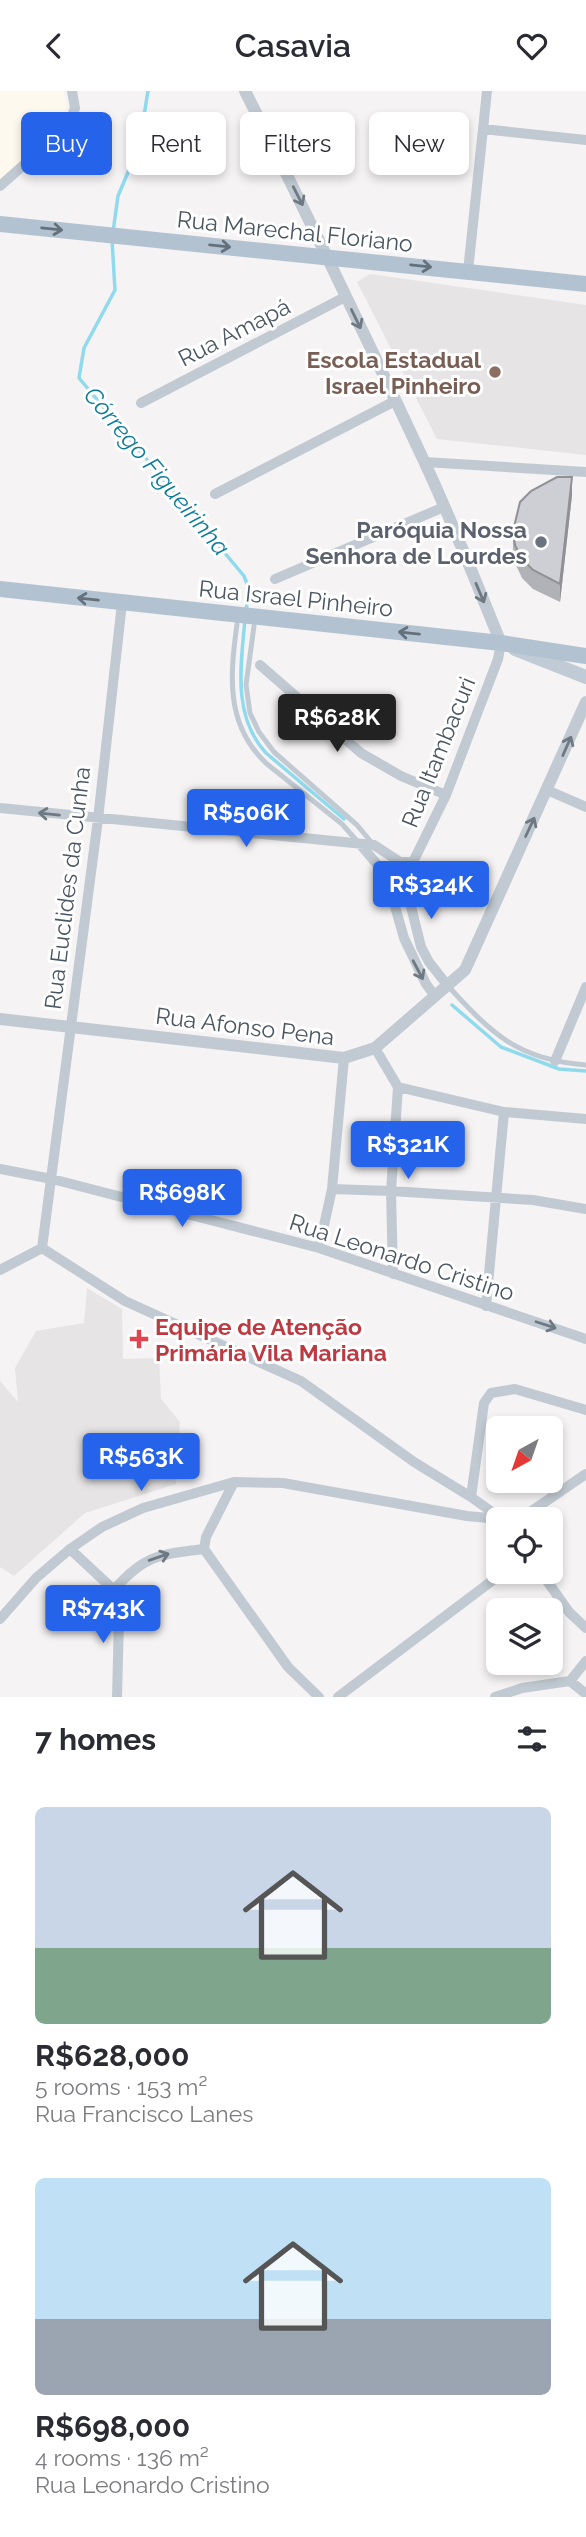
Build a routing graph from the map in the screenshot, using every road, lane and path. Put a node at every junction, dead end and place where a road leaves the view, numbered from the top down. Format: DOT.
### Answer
graph roads {
  1 [pos="72,91"];
  2 [pos="246,91"];
  3 [pos="487,91"];
  4 [pos="483,129"];
  5 [pos="586,140"];
  6 [pos="0,186"];
  7 [pos="0,224"];
  8 [pos="328,257"];
  9 [pos="468,271"];
  10 [pos="586,284"];
  11 [pos="345,297"];
  12 [pos="395,401"];
  13 [pos="142,403"];
  14 [pos="425,462"];
  15 [pos="586,472"];
  16 [pos="215,494"];
  17 [pos="444,507"];
  18 [pos="275,579"];
  19 [pos="0,589"];
  20 [pos="122,603"];
  21 [pos="258,622"];
  22 [pos="237,624"];
  23 [pos="501,643"];
  24 [pos="586,656"];
  25 [pos="260,665"];
  26 [pos="586,677"];
  27 [pos="586,702"];
  28 [pos="547,790"];
  29 [pos="446,795"];
  30 [pos="586,807"];
  31 [pos="0,808"];
  32 [pos="98,819"];
  33 [pos="360,844"];
  34 [pos="374,845"];
  35 [pos="400,862"];
  36 [pos="448,986"];
  37 [pos="586,987"];
  38 [pos="435,996"];
  39 [pos="0,1019"];
  40 [pos="71,1026"];
  41 [pos="375,1048"];
  42 [pos="344,1058"];
  43 [pos="555,1061"];
  44 [pos="586,1065"];
  45 [pos="398,1087"];
  46 [pos="504,1112"];
  47 [pos="586,1119"];
  48 [pos="0,1168"];
  49 [pos="52,1179"];
  50 [pos="331,1189"];
  51 [pos="391,1191"];
  52 [pos="498,1200"];
  53 [pos="586,1209"];
  54 [pos="42,1248"];
  55 [pos="319,1248"];
  56 [pos="0,1270"];
  57 [pos="393,1274"];
  58 [pos="486,1305"];
  59 [pos="586,1339"];
  60 [pos="586,1410"];
  61 [pos="586,1473"];
  62 [pos="234,1482"];
  63 [pos="471,1497"];
  64 [pos="537,1507"];
  65 [pos="486,1508"];
  66 [pos="486,1518"];
  67 [pos="70,1549"];
  68 [pos="204,1549"];
  69 [pos="488,1584"];
  70 [pos="549,1584"];
  71 [pos="114,1590"];
  72 [pos="0,1619"];
  73 [pos="586,1628"];
  74 [pos="586,1661"];
  75 [pos="570,1681"];
  76 [pos="586,1694"];
  77 [pos="117,1697"];
  78 [pos="319,1697"];
  79 [pos="338,1697"];
  80 [pos="495,1697"];
  1 -- 6 [label="street"];
  2 -- 8 [label="street, one-way"];
  3 -- 4 [label="street"];
  4 -- 5 [label="street"];
  4 -- 9 [label="street"];
  7 -- 8 [label="main road, Rua Marechal Floriano, one-way"];
  8 -- 9 [label="main road, Rua Marechal Floriano, one-way"];
  8 -- 11 [label="street"];
  9 -- 10 [label="main road, Rua Marechal Floriano"];
  11 -- 12 [label="street, one-way"];
  11 -- 13 [label="street, Rua Amapá"];
  12 -- 14 [label="street"];
  12 -- 16 [label="street"];
  14 -- 15 [label="street"];
  14 -- 17 [label="street"];
  17 -- 18 [label="street"];
  17 -- 23 [label="street, one-way"];
  20 -- 19 [label="main road, Rua Israel Pinheiro, one-way"];
  20 -- 21 [label="main road, Rua Israel Pinheiro"];
  20 -- 32 [label="street, Rua Euclides da Cunha"];
  23 -- 21 [label="main road, Rua Israel Pinheiro, one-way"];
  21 -- 34 [label="lane"];
  22 -- 33 [label="lane"];
  23 -- 24 [label="main road, Rua Israel Pinheiro"];
  23 -- 26 [label="main road"];
  23 -- 29 [label="street, Rua Itambacuri"];
  25 -- 29 [label="street"];
  28 -- 27 [label="street, one-way"];
  28 -- 30 [label="street"];
  36 -- 28 [label="street, one-way"];
  29 -- 35 [label="street, Rua Itambacuri"];
  32 -- 31 [label="street, one-way"];
  32 -- 33 [label="street"];
  32 -- 40 [label="street, Rua Euclides da Cunha"];
  33 -- 34 [label="street"];
  33 -- 38 [label="street, one-way"];
  34 -- 35 [label="street"];
  35 -- 36 [label="street"];
  36 -- 38 [label="street"];
  36 -- 43 [label="lane"];
  37 -- 43 [label="street"];
  38 -- 41 [label="street"];
  39 -- 40 [label="street, Rua Afonso Pena"];
  40 -- 42 [label="street, Rua Afonso Pena"];
  40 -- 49 [label="street, Rua Euclides da Cunha"];
  41 -- 42 [label="street, Rua Afonso Pena"];
  41 -- 45 [label="street"];
  42 -- 50 [label="street"];
  43 -- 44 [label="lane"];
  45 -- 46 [label="street"];
  45 -- 51 [label="street"];
  46 -- 47 [label="street"];
  46 -- 52 [label="street"];
  48 -- 49 [label="street, Rua Leonardo Cristino"];
  49 -- 54 [label="street, Rua Euclides da Cunha"];
  49 -- 55 [label="street, Rua Leonardo Cristino"];
  50 -- 51 [label="street"];
  50 -- 55 [label="street"];
  51 -- 52 [label="street"];
  51 -- 57 [label="street"];
  52 -- 53 [label="street"];
  52 -- 58 [label="street"];
  54 -- 56 [label="street"];
  54 -- 63 [label="street"];
  55 -- 57 [label="street, Rua Leonardo Cristino"];
  57 -- 58 [label="street, Rua Leonardo Cristino"];
  58 -- 59 [label="street, Rua Leonardo Cristino, one-way"];
  60 -- 63 [label="street"];
  61 -- 64 [label="street"];
  62 -- 66 [label="street"];
  62 -- 67 [label="street"];
  62 -- 68 [label="street"];
  63 -- 65 [label="street"];
  67 -- 71 [label="street"];
  67 -- 72 [label="street"];
  71 -- 68 [label="street, one-way"];
  68 -- 78 [label="street"];
  69 -- 79 [label="street"];
  70 -- 73 [label="street"];
  71 -- 77 [label="street"];
  74 -- 75 [label="street"];
  75 -- 76 [label="street"];
  75 -- 80 [label="street"];
}
